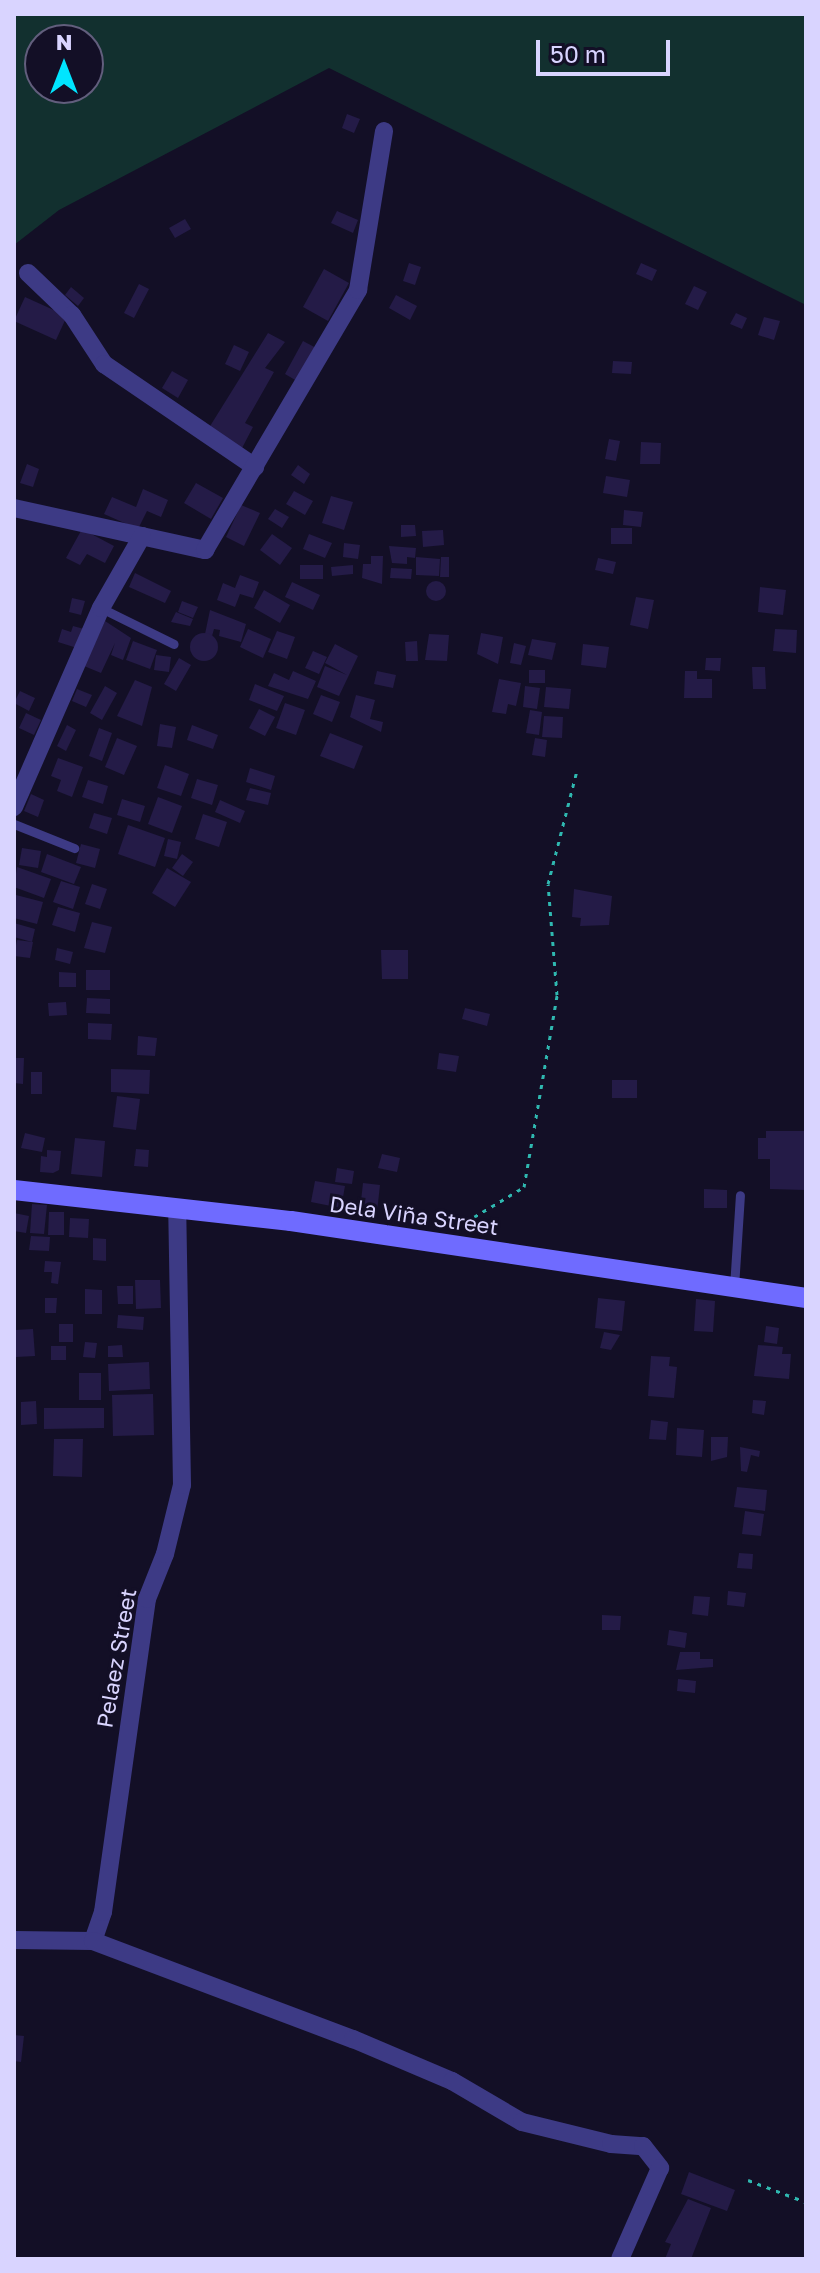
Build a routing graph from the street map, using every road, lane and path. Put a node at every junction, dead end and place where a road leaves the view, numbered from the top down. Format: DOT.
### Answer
graph roads {
  1 [pos="384,131"];
  2 [pos="28,273"];
  3 [pos="255,467"];
  4 [pos="14,508"];
  5 [pos="142,536"];
  6 [pos="101,608"];
  7 [pos="174,644"];
  8 [pos="577,770"];
  9 [pos="15,800"];
  10 [pos="14,824"];
  11 [pos="74,848"];
  12 [pos="14,1190"];
  13 [pos="740,1195"];
  14 [pos="177,1209"];
  15 [pos="433,1242"];
  16 [pos="734,1287"];
  17 [pos="806,1298"];
  18 [pos="14,1940"];
  19 [pos="93,1941"];
  20 [pos="748,2180"];
  21 [pos="806,2202"];
  22 [pos="620,2259"];
  1 -- 3 [label="street"];
  2 -- 3 [label="street"];
  3 -- 5 [label="street"];
  4 -- 5 [label="street"];
  5 -- 6 [label="street"];
  6 -- 7 [label="lane"];
  6 -- 9 [label="street"];
  8 -- 15 [label="path"];
  10 -- 11 [label="lane"];
  12 -- 14 [label="street, Dela Viña Street"];
  13 -- 16 [label="lane"];
  14 -- 15 [label="street, Dela Viña Street"];
  14 -- 19 [label="street, Pelaez Street"];
  15 -- 16 [label="street, Dela Viña Street"];
  16 -- 17 [label="street, Dela Viña Street"];
  18 -- 19 [label="street"];
  19 -- 22 [label="street"];
  20 -- 21 [label="path"];
}
